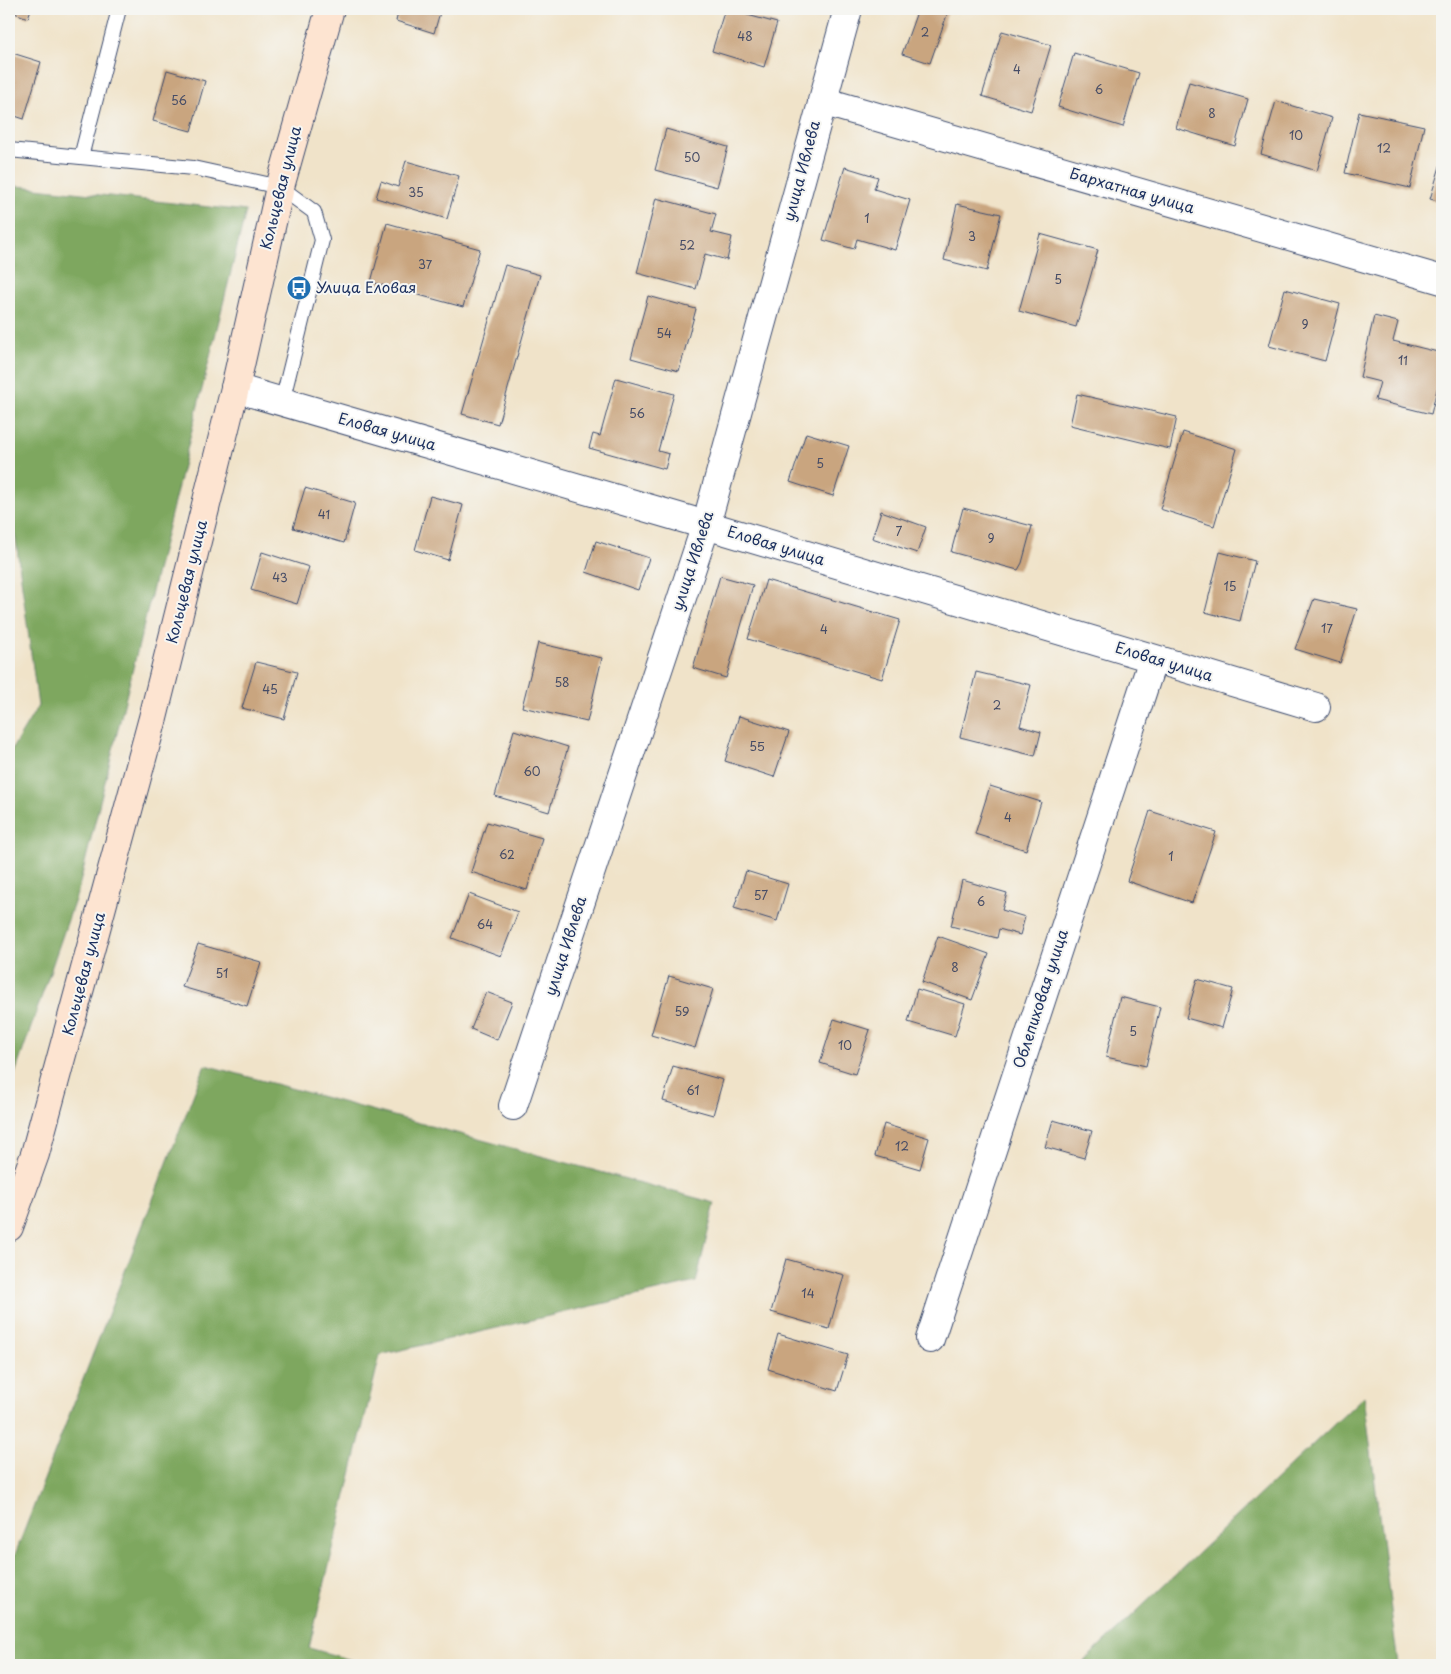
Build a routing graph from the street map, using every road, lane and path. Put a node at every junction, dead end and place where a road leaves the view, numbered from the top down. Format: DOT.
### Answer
graph roads {
  1 [pos="119,9"];
  2 [pos="330,9"];
  3 [pos="848,9"];
  4 [pos="822,101"];
  5 [pos="9,150"];
  6 [pos="81,157"];
  7 [pos="280,187"];
  8 [pos="1442,280"];
  9 [pos="235,388"];
  10 [pos="282,402"];
  11 [pos="706,525"];
  12 [pos="1153,659"];
  13 [pos="1316,707"];
  14 [pos="513,1106"];
  15 [pos="9,1227"];
  16 [pos="930,1339"];
  1 -- 6 [label="lane"];
  2 -- 7 [label="main road, Кольцевая улица"];
  3 -- 4 [label="street, улица Ивлева"];
  4 -- 8 [label="street, Бархатная улица"];
  4 -- 11 [label="street, улица Ивлева"];
  5 -- 6 [label="lane"];
  6 -- 7 [label="lane"];
  7 -- 9 [label="main road, Кольцевая улица"];
  7 -- 10 [label="lane"];
  9 -- 10 [label="street, Еловая улица"];
  9 -- 15 [label="main road, Кольцевая улица"];
  10 -- 11 [label="street, Еловая улица"];
  11 -- 12 [label="street, Еловая улица"];
  11 -- 14 [label="street, улица Ивлева"];
  12 -- 13 [label="street, Еловая улица"];
  12 -- 16 [label="street, Облепиховая улица"];
}
